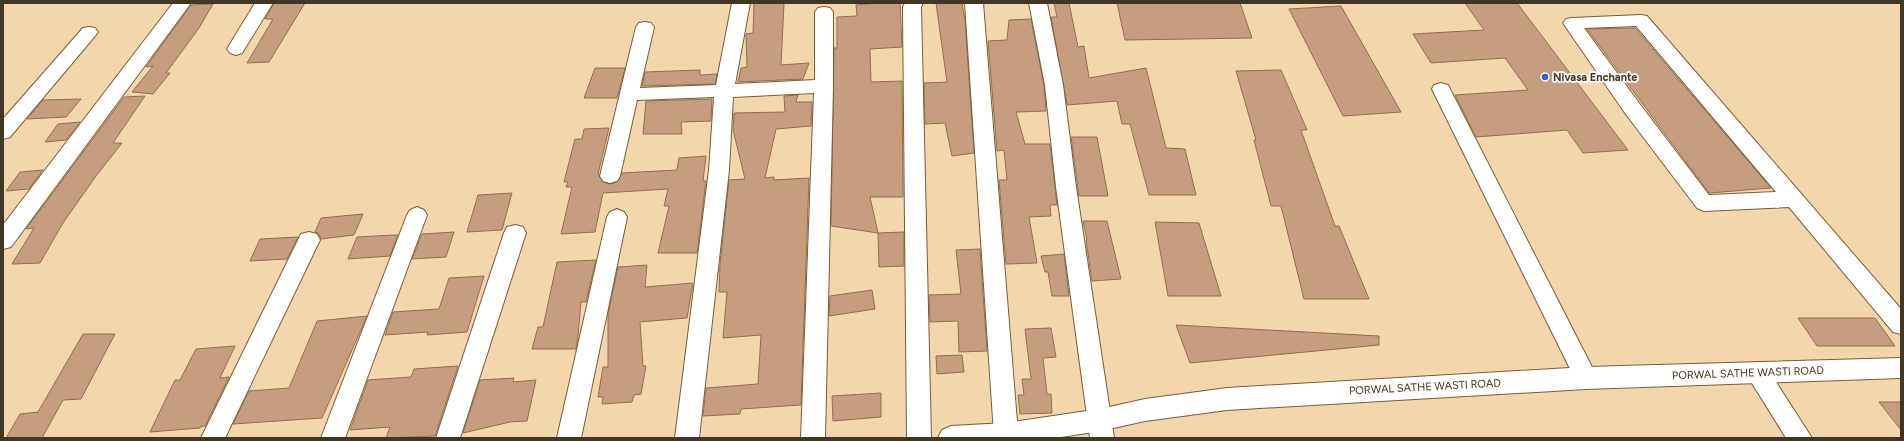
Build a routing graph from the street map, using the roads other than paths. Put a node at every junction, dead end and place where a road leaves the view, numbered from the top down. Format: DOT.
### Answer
graph roads {
  1 [pos="182,3"];
  2 [pos="264,3"];
  3 [pos="741,3"];
  4 [pos="914,3"];
  5 [pos="974,3"];
  6 [pos="1038,3"];
  7 [pos="824,12"];
  8 [pos="645,28"];
  9 [pos="89,32"];
  10 [pos="236,49"];
  11 [pos="824,86"];
  12 [pos="1441,89"];
  13 [pos="724,91"];
  14 [pos="631,94"];
  15 [pos="3,132"];
  16 [pos="610,176"];
  17 [pos="1794,199"];
  18 [pos="417,215"];
  19 [pos="617,217"];
  20 [pos="515,233"];
  21 [pos="309,240"];
  22 [pos="3,241"];
  23 [pos="1901,325"];
  24 [pos="1901,368"];
  25 [pos="1757,372"];
  26 [pos="1586,378"];
  27 [pos="1101,429"];
  28 [pos="1006,434"];
  29 [pos="976,437"];
  30 [pos="213,438"];
  31 [pos="333,438"];
  32 [pos="448,438"];
  33 [pos="569,438"];
  34 [pos="687,438"];
  35 [pos="813,438"];
  36 [pos="919,438"];
  37 [pos="951,438"];
  38 [pos="1800,438"];
  1 -- 22 [label="street"];
  2 -- 10 [label="street"];
  3 -- 13 [label="street"];
  4 -- 36 [label="street"];
  5 -- 28 [label="street"];
  6 -- 27 [label="street"];
  7 -- 11 [label="street"];
  8 -- 14 [label="street"];
  9 -- 15 [label="street"];
  11 -- 13 [label="street"];
  11 -- 35 [label="street"];
  12 -- 26 [label="street"];
  13 -- 14 [label="street"];
  13 -- 34 [label="street"];
  14 -- 16 [label="street"];
  17 -- 17 [label="street"];
  17 -- 23 [label="street"];
  18 -- 31 [label="street"];
  19 -- 33 [label="street"];
  20 -- 32 [label="street"];
  21 -- 30 [label="street"];
  24 -- 25 [label="street, PORWAL SATHE WASTI ROAD"];
  25 -- 26 [label="street, PORWAL SATHE WASTI ROAD"];
  25 -- 38 [label="street"];
  26 -- 27 [label="street, PORWAL SATHE WASTI ROAD"];
  27 -- 28 [label="street, PORWAL SATHE WASTI ROAD"];
  28 -- 29 [label="street, PORWAL SATHE WASTI ROAD"];
  29 -- 37 [label="street, PORWAL SATHE WASTI ROAD"];
}
